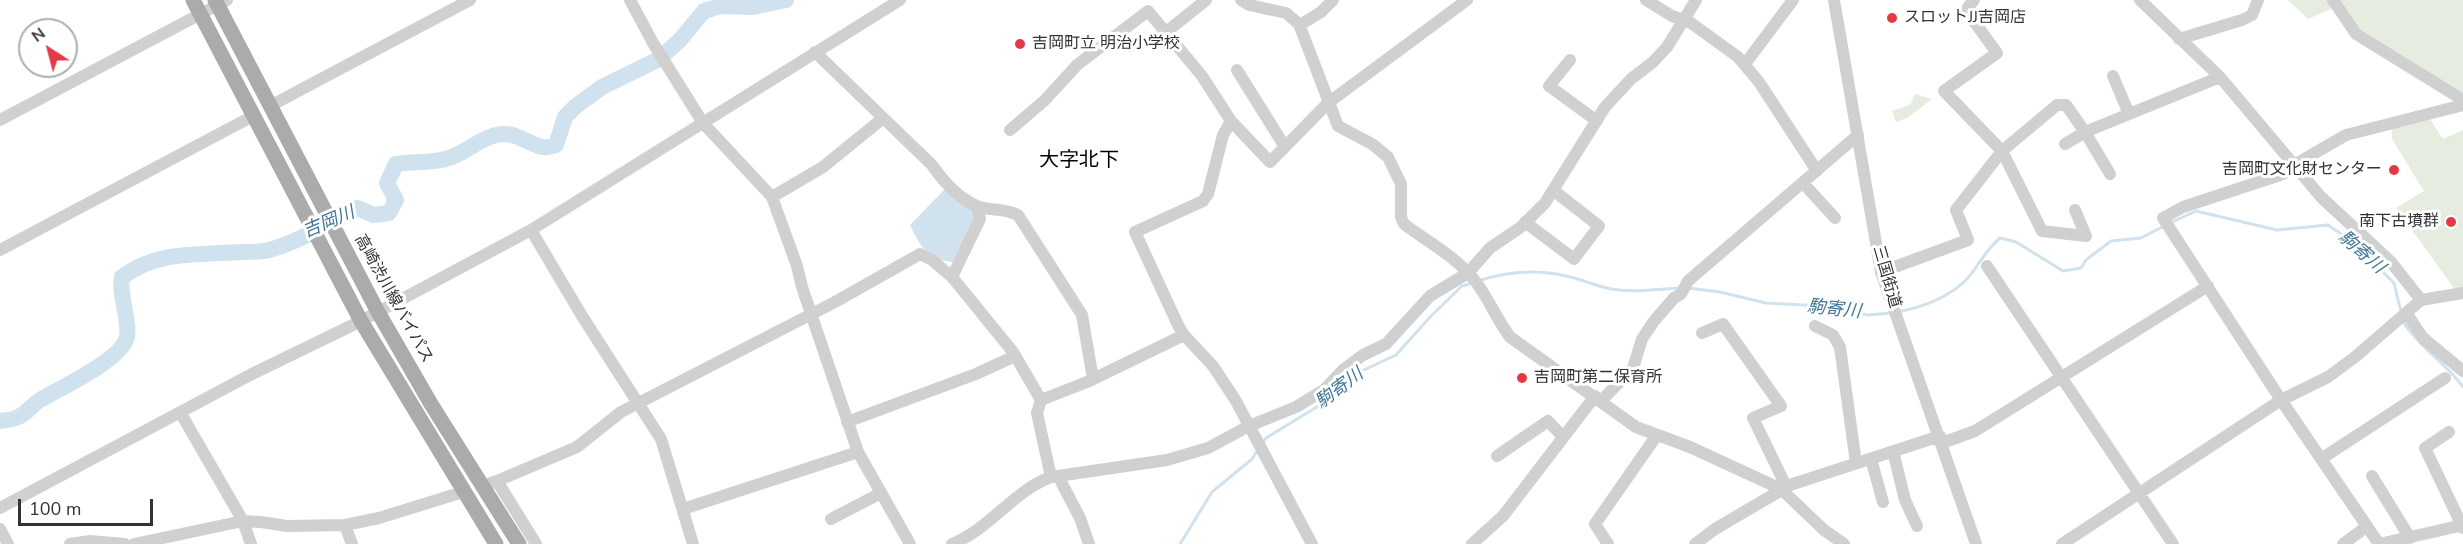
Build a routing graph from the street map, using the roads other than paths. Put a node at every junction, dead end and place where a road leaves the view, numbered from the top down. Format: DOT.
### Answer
graph roads {
  1 [pos="193,0"];
  2 [pos="470,0"];
  3 [pos="630,0"];
  4 [pos="900,0"];
  5 [pos="1206,0"];
  6 [pos="1241,0"];
  7 [pos="1334,0"];
  8 [pos="1467,0"];
  9 [pos="1646,0"];
  10 [pos="1696,0"];
  11 [pos="1793,0"];
  12 [pos="1834,0"];
  13 [pos="1974,0"];
  14 [pos="2140,0"];
  15 [pos="2258,0"];
  16 [pos="2333,0"];
  17 [pos="220,2"];
  18 [pos="200,14"];
  19 [pos="1684,20"];
  20 [pos="1300,25"];
  21 [pos="1166,33"];
  22 [pos="2179,39"];
  23 [pos="814,52"];
  24 [pos="1570,60"];
  25 [pos="1744,64"];
  26 [pos="1237,70"];
  27 [pos="2113,76"];
  28 [pos="2220,77"];
  29 [pos="2463,100"];
  30 [pos="1328,103"];
  31 [pos="2463,105"];
  32 [pos="270,106"];
  33 [pos="2129,114"];
  34 [pos="253,116"];
  35 [pos="882,119"];
  36 [pos="0,120"];
  37 [pos="1231,121"];
  38 [pos="1597,121"];
  39 [pos="703,123"];
  40 [pos="1010,130"];
  41 [pos="2085,132"];
  42 [pos="1858,135"];
  43 [pos="2065,144"];
  44 [pos="1285,147"];
  45 [pos="2002,151"];
  46 [pos="2294,165"];
  47 [pos="1817,171"];
  48 [pos="2110,174"];
  49 [pos="1803,183"];
  50 [pos="1553,190"];
  51 [pos="772,197"];
  52 [pos="977,206"];
  53 [pos="2075,210"];
  54 [pos="1835,218"];
  55 [pos="1525,222"];
  56 [pos="531,230"];
  57 [pos="0,250"];
  58 [pos="1987,266"];
  59 [pos="1881,272"];
  60 [pos="1468,273"];
  61 [pos="952,277"];
  62 [pos="2208,286"];
  63 [pos="2463,293"];
  64 [pos="2421,300"];
  65 [pos="378,312"];
  66 [pos="811,314"];
  67 [pos="2407,314"];
  68 [pos="362,321"];
  69 [pos="1815,326"];
  70 [pos="1702,333"];
  71 [pos="1184,335"];
  72 [pos="1016,356"];
  73 [pos="2463,371"];
  74 [pos="2062,378"];
  75 [pos="2445,378"];
  76 [pos="1093,379"];
  77 [pos="1598,398"];
  78 [pos="1041,400"];
  79 [pos="2281,400"];
  80 [pos="638,405"];
  81 [pos="180,412"];
  82 [pos="847,422"];
  83 [pos="1249,426"];
  84 [pos="2449,432"];
  85 [pos="1657,435"];
  86 [pos="1563,437"];
  87 [pos="1941,440"];
  88 [pos="1893,451"];
  89 [pos="858,452"];
  90 [pos="1497,456"];
  91 [pos="1871,459"];
  92 [pos="2321,459"];
  93 [pos="1856,463"];
  94 [pos="2372,476"];
  95 [pos="1055,477"];
  96 [pos="496,481"];
  97 [pos="482,487"];
  98 [pos="1781,489"];
  99 [pos="463,492"];
  100 [pos="881,493"];
  101 [pos="2139,493"];
  102 [pos="1882,502"];
  103 [pos="0,508"];
  104 [pos="683,509"];
  105 [pos="831,519"];
  106 [pos="243,521"];
  107 [pos="345,525"];
  108 [pos="1917,526"];
  109 [pos="2463,526"];
  110 [pos="2367,527"];
  111 [pos="0,529"];
  112 [pos="2410,538"];
  113 [pos="8,544"];
  114 [pos="70,544"];
  115 [pos="125,544"];
  116 [pos="134,544"];
  117 [pos="251,544"];
  118 [pos="351,544"];
  119 [pos="496,544"];
  120 [pos="519,544"];
  121 [pos="536,544"];
  122 [pos="693,544"];
  123 [pos="910,544"];
  124 [pos="952,544"];
  125 [pos="1089,544"];
  126 [pos="1312,544"];
  127 [pos="1472,544"];
  128 [pos="1608,544"];
  129 [pos="1695,544"];
  130 [pos="1844,544"];
  131 [pos="1976,544"];
  132 [pos="2062,544"];
  133 [pos="2173,544"];
  134 [pos="2343,544"];
  135 [pos="2379,544"];
  1 -- 18 [label="main road"];
  2 -- 32 [label="street"];
  3 -- 39 [label="street"];
  4 -- 23 [label="street"];
  5 -- 21 [label="street"];
  6 -- 20 [label="street"];
  7 -- 20 [label="street"];
  8 -- 30 [label="street"];
  9 -- 19 [label="street"];
  10 -- 19 [label="street"];
  11 -- 25 [label="street"];
  12 -- 42 [label="street, 三国街道"];
  13 -- 45 [label="street"];
  14 -- 22 [label="street"];
  15 -- 22 [label="street"];
  16 -- 29 [label="street"];
  17 -- 18 [label="street"];
  17 -- 32 [label="main road, 高崎渋川線バイパス"];
  18 -- 34 [label="main road"];
  18 -- 36 [label="street"];
  19 -- 25 [label="street"];
  19 -- 38 [label="street"];
  20 -- 30 [label="street"];
  21 -- 37 [label="street"];
  21 -- 40 [label="street"];
  22 -- 28 [label="street"];
  23 -- 35 [label="street"];
  23 -- 39 [label="street"];
  24 -- 38 [label="street"];
  25 -- 47 [label="street"];
  26 -- 44 [label="street"];
  27 -- 33 [label="street"];
  28 -- 33 [label="street"];
  28 -- 46 [label="street"];
  30 -- 44 [label="street"];
  30 -- 60 [label="street"];
  31 -- 46 [label="street"];
  32 -- 65 [label="main road, 高崎渋川線バイパス"];
  33 -- 41 [label="street"];
  34 -- 57 [label="street"];
  34 -- 68 [label="main road"];
  35 -- 51 [label="street"];
  35 -- 52 [label="street"];
  37 -- 44 [label="street"];
  37 -- 71 [label="street"];
  38 -- 50 [label="street"];
  39 -- 51 [label="street"];
  39 -- 56 [label="street"];
  41 -- 43 [label="street"];
  41 -- 45 [label="street"];
  41 -- 48 [label="street"];
  42 -- 47 [label="street"];
  42 -- 59 [label="street, 三国街道"];
  45 -- 53 [label="street"];
  45 -- 59 [label="street"];
  46 -- 62 [label="street"];
  46 -- 64 [label="street"];
  47 -- 49 [label="street"];
  49 -- 54 [label="street"];
  49 -- 77 [label="street"];
  50 -- 55 [label="street"];
  50 -- 55 [label="street"];
  51 -- 66 [label="street"];
  52 -- 61 [label="street"];
  52 -- 76 [label="street"];
  55 -- 60 [label="street"];
  56 -- 65 [label="street"];
  56 -- 80 [label="street"];
  58 -- 74 [label="street"];
  59 -- 87 [label="street, 三国街道"];
  60 -- 77 [label="street"];
  60 -- 83 [label="street"];
  61 -- 66 [label="street"];
  61 -- 72 [label="street"];
  62 -- 74 [label="street"];
  62 -- 79 [label="street"];
  63 -- 64 [label="street"];
  64 -- 67 [label="street"];
  65 -- 68 [label="street"];
  65 -- 97 [label="main road, 高崎渋川線バイパス"];
  66 -- 80 [label="street"];
  66 -- 82 [label="street"];
  67 -- 73 [label="street"];
  67 -- 79 [label="street"];
  68 -- 81 [label="street"];
  68 -- 99 [label="main road"];
  69 -- 93 [label="street"];
  70 -- 98 [label="street"];
  71 -- 76 [label="street"];
  71 -- 83 [label="street"];
  72 -- 78 [label="street"];
  72 -- 82 [label="street"];
  74 -- 87 [label="street"];
  74 -- 101 [label="street"];
  75 -- 92 [label="street"];
  76 -- 78 [label="street"];
  77 -- 85 [label="street"];
  77 -- 86 [label="street"];
  78 -- 95 [label="street"];
  79 -- 92 [label="street"];
  79 -- 101 [label="street"];
  80 -- 96 [label="street"];
  80 -- 104 [label="street"];
  81 -- 103 [label="street"];
  81 -- 106 [label="street"];
  82 -- 89 [label="street"];
  83 -- 95 [label="street"];
  83 -- 126 [label="street"];
  84 -- 109 [label="street"];
  85 -- 98 [label="street"];
  85 -- 128 [label="street"];
  86 -- 90 [label="street"];
  86 -- 127 [label="street"];
  87 -- 88 [label="street"];
  87 -- 131 [label="street, 三国街道"];
  88 -- 91 [label="street"];
  88 -- 108 [label="street"];
  89 -- 100 [label="street"];
  89 -- 104 [label="street"];
  91 -- 93 [label="street"];
  91 -- 102 [label="street"];
  92 -- 110 [label="street"];
  93 -- 98 [label="street"];
  94 -- 112 [label="street"];
  95 -- 124 [label="street"];
  95 -- 125 [label="street"];
  96 -- 97 [label="street"];
  96 -- 121 [label="street"];
  97 -- 120 [label="main road, 高崎渋川線バイパス"];
  98 -- 129 [label="street"];
  98 -- 130 [label="street"];
  99 -- 107 [label="street"];
  99 -- 119 [label="main road"];
  100 -- 105 [label="street"];
  100 -- 123 [label="street"];
  101 -- 132 [label="street"];
  101 -- 133 [label="street"];
  104 -- 122 [label="street"];
  106 -- 107 [label="street"];
  106 -- 116 [label="street"];
  106 -- 117 [label="street"];
  107 -- 118 [label="street"];
  109 -- 112 [label="street"];
  110 -- 134 [label="street"];
  110 -- 135 [label="street"];
  111 -- 113 [label="street"];
  112 -- 135 [label="street"];
  114 -- 115 [label="street"];
}
